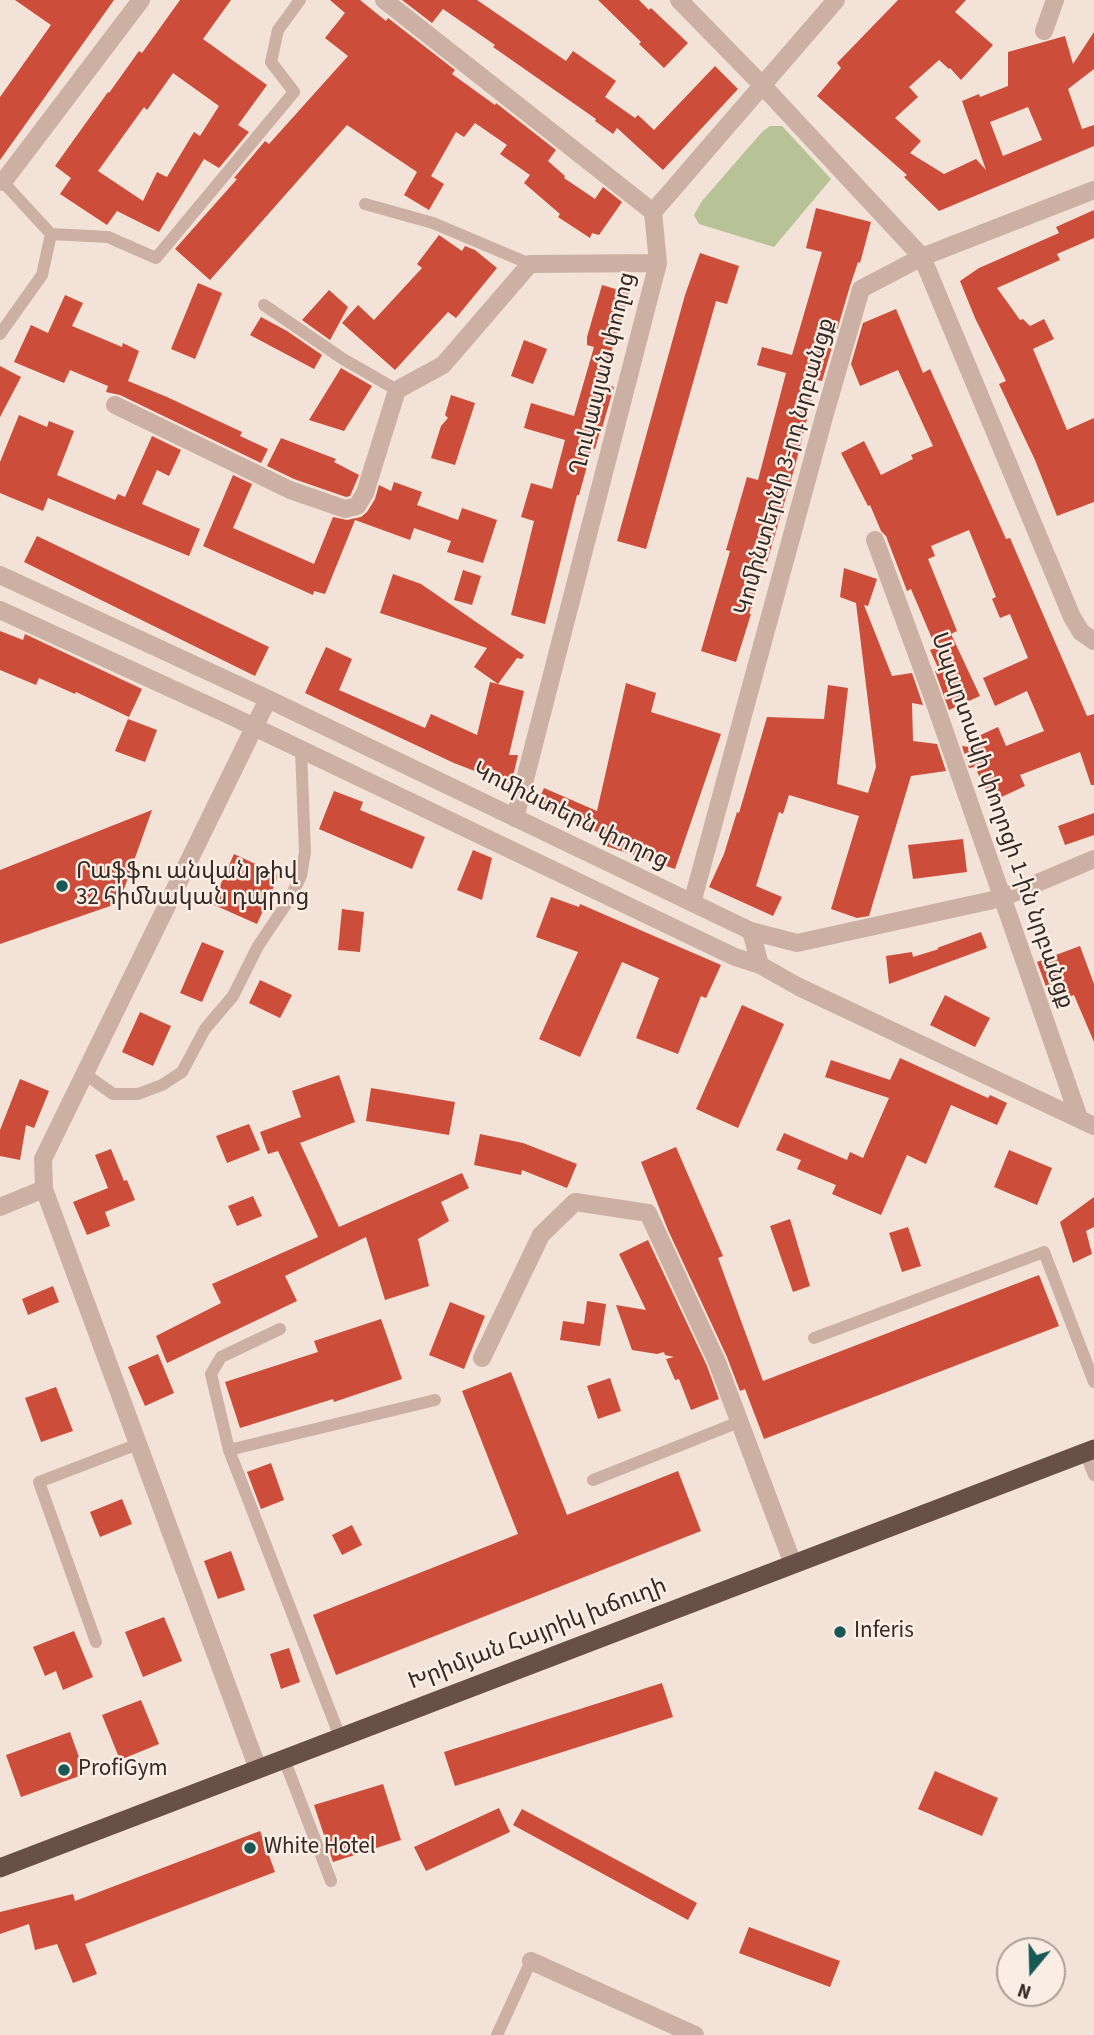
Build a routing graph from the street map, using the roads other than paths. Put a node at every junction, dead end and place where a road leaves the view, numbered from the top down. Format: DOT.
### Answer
graph roads {
  1 [pos="141,0"];
  2 [pos="300,0"];
  3 [pos="384,0"];
  4 [pos="678,0"];
  5 [pos="836,0"];
  6 [pos="1055,0"];
  7 [pos="1044,32"];
  8 [pos="763,86"];
  9 [pos="1,182"];
  10 [pos="1094,190"];
  11 [pos="365,204"];
  12 [pos="653,212"];
  13 [pos="51,234"];
  14 [pos="922,257"];
  15 [pos="658,263"];
  16 [pos="530,264"];
  17 [pos="264,305"];
  18 [pos="0,334"];
  19 [pos="397,390"];
  20 [pos="116,405"];
  21 [pos="875,540"];
  22 [pos="0,575"];
  23 [pos="0,610"];
  24 [pos="1094,640"];
  25 [pos="268,699"];
  26 [pos="254,727"];
  27 [pos="301,749"];
  28 [pos="514,818"];
  29 [pos="1094,859"];
  30 [pos="1002,898"];
  31 [pos="692,903"];
  32 [pos="751,931"];
  33 [pos="760,965"];
  34 [pos="85,1074"];
  35 [pos="1086,1122"];
  36 [pos="44,1189"];
  37 [pos="0,1207"];
  38 [pos="280,1329"];
  39 [pos="814,1338"];
  40 [pos="482,1358"];
  41 [pos="1094,1382"];
  42 [pos="435,1400"];
  43 [pos="739,1422"];
  44 [pos="138,1444"];
  45 [pos="229,1450"];
  46 [pos="1089,1450"];
  47 [pos="1094,1475"];
  48 [pos="593,1480"];
  49 [pos="793,1564"];
  50 [pos="96,1642"];
  51 [pos="340,1737"];
  52 [pos="284,1759"];
  53 [pos="258,1769"];
  54 [pos="0,1868"];
  55 [pos="331,1881"];
  56 [pos="531,1961"];
  57 [pos="497,2035"];
  58 [pos="695,2035"];
  1 -- 9 [label="street"];
  2 -- 13 [label="lane"];
  3 -- 12 [label="street"];
  4 -- 8 [label="street"];
  5 -- 8 [label="street"];
  6 -- 7 [label="street"];
  8 -- 12 [label="street"];
  8 -- 14 [label="street"];
  9 -- 13 [label="lane"];
  10 -- 14 [label="street, Կոմինտերնի 3-րդ նրբանցք"];
  11 -- 16 [label="lane"];
  12 -- 15 [label="street, Ղուկասյան փողոց"];
  13 -- 18 [label="lane"];
  14 -- 24 [label="street"];
  14 -- 31 [label="street, Կոմինտերնի 3-րդ նրբանցք"];
  15 -- 16 [label="street"];
  15 -- 28 [label="street, Ղուկասյան փողոց"];
  16 -- 19 [label="street"];
  17 -- 19 [label="lane"];
  19 -- 20 [label="street"];
  21 -- 30 [label="street, Սպարտակի փողոցի 1-ին նրբանցք"];
  22 -- 25 [label="street, Կոմինտերն փողոց"];
  23 -- 26 [label="street"];
  25 -- 26 [label="street"];
  25 -- 28 [label="street, Կոմինտերն փողոց"];
  26 -- 27 [label="street"];
  26 -- 34 [label="street"];
  27 -- 33 [label="street"];
  27 -- 34 [label="lane"];
  28 -- 31 [label="street, Կոմինտերն փողոց"];
  29 -- 30 [label="street, Կոմինտերն փողոց"];
  30 -- 32 [label="street, Կոմինտերն փողոց"];
  30 -- 35 [label="street, Սպարտակի փողոցի 1-ին նրբանցք"];
  31 -- 32 [label="street, Կոմինտերն փողոց"];
  32 -- 33 [label="street"];
  33 -- 35 [label="street"];
  34 -- 36 [label="street"];
  36 -- 37 [label="street"];
  36 -- 44 [label="street"];
  38 -- 45 [label="lane"];
  39 -- 41 [label="lane"];
  40 -- 43 [label="street"];
  42 -- 45 [label="lane"];
  43 -- 48 [label="lane"];
  43 -- 49 [label="street"];
  44 -- 50 [label="lane"];
  44 -- 53 [label="street"];
  45 -- 51 [label="lane"];
  46 -- 47 [label="lane"];
  46 -- 49 [label="highway, Խրիմյան Հայրիկ խճուղի"];
  49 -- 51 [label="highway, Խրիմյան Հայրիկ խճուղի"];
  51 -- 52 [label="highway, Խրիմյան Հայրիկ խճուղի"];
  52 -- 53 [label="highway, Խրիմյան Հայրիկ խճուղի"];
  52 -- 55 [label="lane"];
  53 -- 54 [label="highway, Խրիմյան Հայրիկ խճուղի"];
  56 -- 57 [label="lane"];
  56 -- 58 [label="street"];
}
